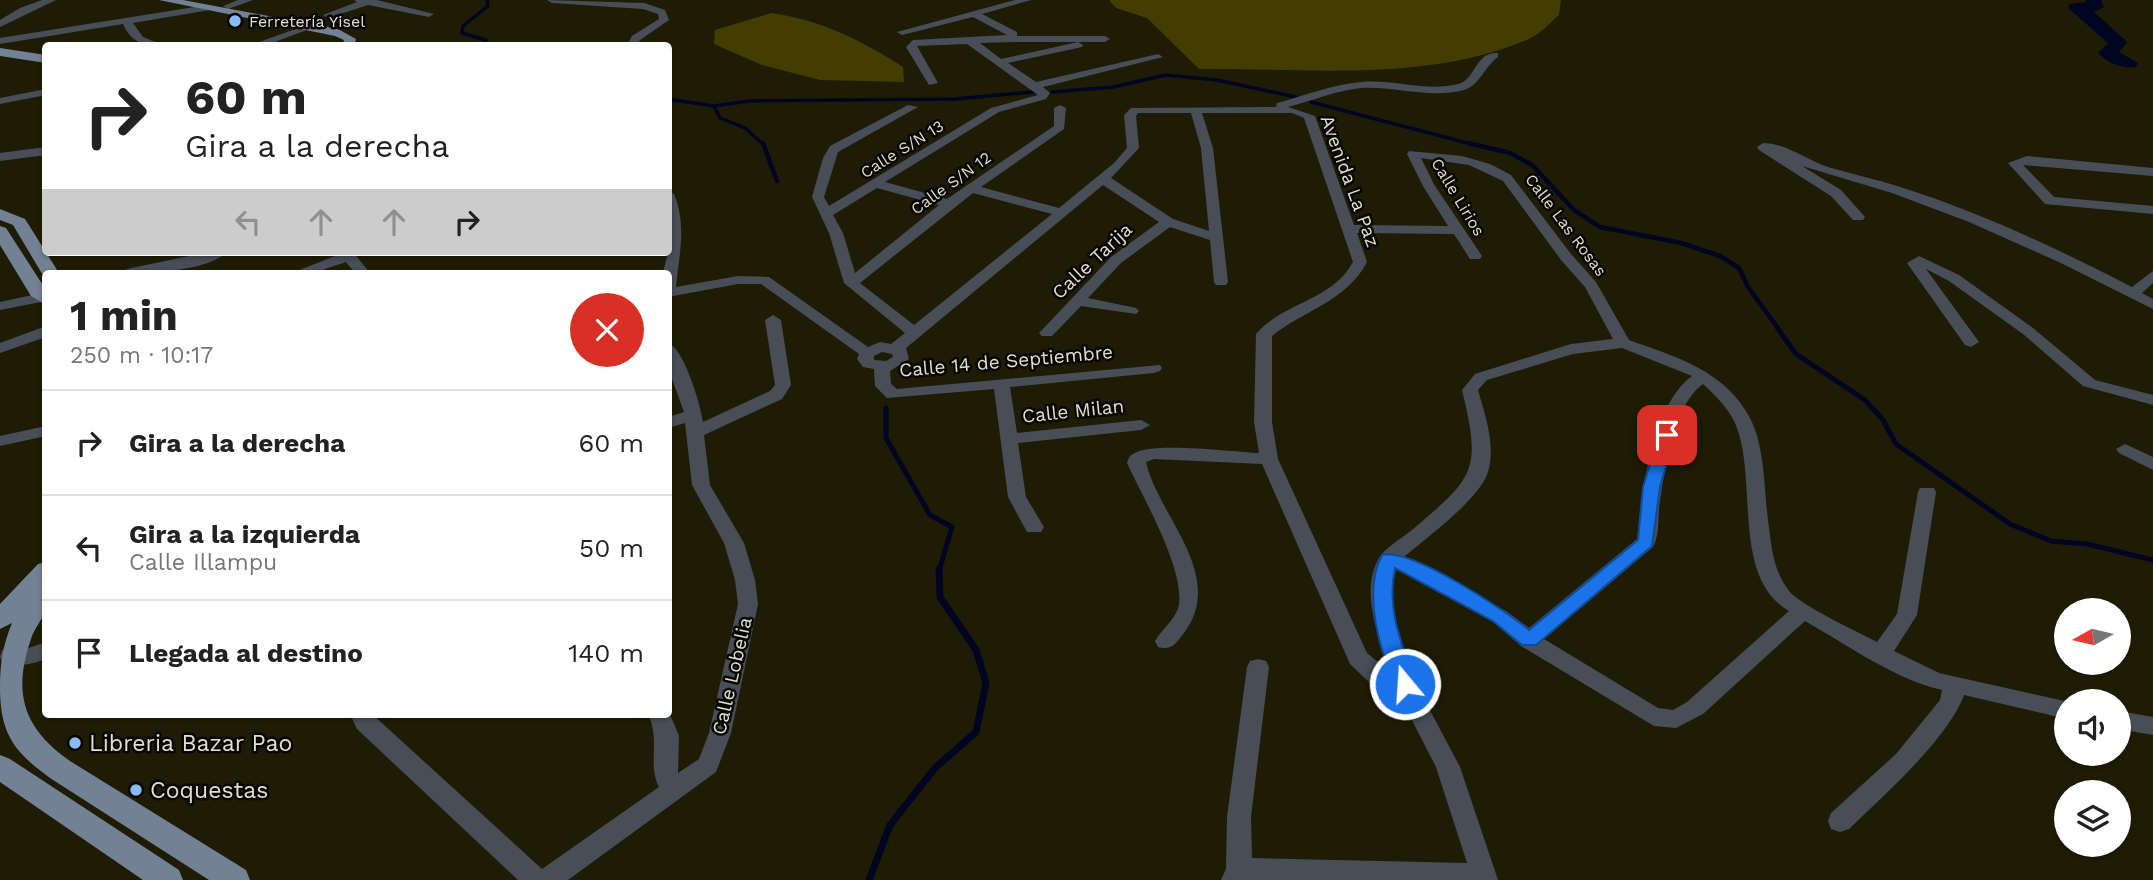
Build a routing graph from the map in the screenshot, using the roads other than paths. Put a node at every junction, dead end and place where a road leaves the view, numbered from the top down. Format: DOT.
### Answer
graph roads {
  1 [pos="51,0"];
  2 [pos="165,0"];
  3 [pos="192,0"];
  4 [pos="248,0"];
  5 [pos="366,0"];
  6 [pos="552,0"];
  7 [pos="1026,0"];
  8 [pos="576,1"];
  9 [pos="217,7"];
  10 [pos="429,14"];
  11 [pos="975,14"];
  12 [pos="127,20"];
  13 [pos="319,22"];
  14 [pos="0,24"];
  15 [pos="902,32"];
  16 [pos="1010,39"];
  17 [pos="968,40"];
  18 [pos="148,42"];
  19 [pos="264,42"];
  20 [pos="349,42"];
  21 [pos="362,42"];
  22 [pos="634,42"];
  23 [pos="0,43"];
  24 [pos="0,52"];
  25 [pos="42,52"];
  26 [pos="1494,55"];
  27 [pos="42,58"];
  28 [pos="1158,58"];
  29 [pos="1000,62"];
  30 [pos="933,83"];
  31 [pos="1034,86"];
  32 [pos="42,93"];
  33 [pos="0,101"];
  34 [pos="912,107"];
  35 [pos="1060,108"];
  36 [pos="1142,109"];
  37 [pos="1195,110"];
  38 [pos="42,152"];
  39 [pos="1413,154"];
  40 [pos="0,157"];
  41 [pos="2153,172"];
  42 [pos="1103,179"];
  43 [pos="877,184"];
  44 [pos="972,189"];
  45 [pos="949,204"];
  46 [pos="672,205"];
  47 [pos="2153,210"];
  48 [pos="1060,212"];
  49 [pos="0,214"];
  50 [pos="825,214"];
  51 [pos="1858,217"];
  52 [pos="1168,222"];
  53 [pos="1350,229"];
  54 [pos="1456,230"];
  55 [pos="0,231"];
  56 [pos="1215,237"];
  57 [pos="33,247"];
  58 [pos="7,254"];
  59 [pos="210,256"];
  60 [pos="342,256"];
  61 [pos="349,256"];
  62 [pos="1475,256"];
  63 [pos="180,262"];
  64 [pos="48,270"];
  65 [pos="141,270"];
  66 [pos="189,270"];
  67 [pos="307,270"];
  68 [pos="360,270"];
  69 [pos="671,270"];
  70 [pos="2153,275"];
  71 [pos="1221,282"];
  72 [pos="851,283"];
  73 [pos="672,291"];
  74 [pos="2133,294"];
  75 [pos="42,296"];
  76 [pos="42,298"];
  77 [pos="1076,300"];
  78 [pos="2153,305"];
  79 [pos="0,306"];
  80 [pos="1131,311"];
  81 [pos="773,320"];
  82 [pos="42,332"];
  83 [pos="914,333"];
  84 [pos="1047,333"];
  85 [pos="1971,342"];
  86 [pos="1623,343"];
  87 [pos="0,348"];
  88 [pos="896,348"];
  89 [pos="867,353"];
  90 [pos="672,357"];
  91 [pos="883,367"];
  92 [pos="1154,368"];
  93 [pos="1703,376"];
  94 [pos="1000,383"];
  95 [pos="2153,400"];
  96 [pos="672,422"];
  97 [pos="694,423"];
  98 [pos="1141,425"];
  99 [pos="42,432"];
  100 [pos="1009,439"];
  101 [pos="0,441"];
  102 [pos="2125,449"];
  103 [pos="1269,459"];
  104 [pos="2153,464"];
  105 [pos="1927,492"];
  106 [pos="1034,527"];
  107 [pos="1388,560"];
  108 [pos="42,574"];
  109 [pos="42,598"];
  110 [pos="1801,612"];
  111 [pos="0,620"];
  112 [pos="1529,640"];
  113 [pos="1166,641"];
  114 [pos="42,651"];
  115 [pos="1880,654"];
  116 [pos="5,657"];
  117 [pos="1258,667"];
  118 [pos="1405,684"];
  119 [pos="1953,687"];
  120 [pos="2054,707"];
  121 [pos="363,718"];
  122 [pos="664,722"];
  123 [pos="2131,722"];
  124 [pos="2153,726"];
  125 [pos="0,766"];
  126 [pos="672,789"];
  127 [pos="1840,821"];
  128 [pos="1236,874"];
  129 [pos="1485,878"];
  130 [pos="168,880"];
  131 [pos="235,880"];
  132 [pos="536,880"];
  133 [pos="548,880"];
  1 -- 14 [label="street"];
  2 -- 9 [label="main road"];
  3 -- 9 [label="main road"];
  4 -- 9 [label="street"];
  5 -- 10 [label="street"];
  5 -- 13 [label="street"];
  6 -- 8 [label="street"];
  7 -- 11 [label="street"];
  8 -- 22 [label="street"];
  9 -- 12 [label="street"];
  9 -- 13 [label="main road"];
  11 -- 15 [label="street"];
  11 -- 16 [label="street"];
  12 -- 18 [label="street"];
  12 -- 23 [label="street"];
  13 -- 19 [label="street"];
  13 -- 20 [label="main road"];
  13 -- 21 [label="main road"];
  16 -- 17 [label="street"];
  16 -- 29 [label="street"];
  17 -- 29 [label="street"];
  17 -- 30 [label="street"];
  23 -- 25 [label="main road"];
  24 -- 27 [label="main road"];
  26 -- 36 [label="street"];
  28 -- 31 [label="street"];
  29 -- 31 [label="street"];
  31 -- 43 [label="street, Calle S/N 13"];
  32 -- 33 [label="street"];
  34 -- 50 [label="street"];
  35 -- 44 [label="street, Calle S/N 12"];
  36 -- 37 [label="street, Avenida La Paz"];
  36 -- 42 [label="street"];
  37 -- 53 [label="street, Avenida La Paz"];
  37 -- 56 [label="street"];
  38 -- 40 [label="street"];
  39 -- 54 [label="street, Calle Lirios"];
  39 -- 86 [label="street, Calle Las Rosas"];
  41 -- 47 [label="street"];
  42 -- 48 [label="street"];
  42 -- 52 [label="street"];
  43 -- 45 [label="street"];
  43 -- 50 [label="street, Calle S/N 13"];
  44 -- 45 [label="street, Calle S/N 12"];
  44 -- 48 [label="street"];
  45 -- 72 [label="street, Calle S/N 12"];
  46 -- 69 [label="street"];
  48 -- 83 [label="street"];
  49 -- 57 [label="main road"];
  50 -- 72 [label="street"];
  51 -- 74 [label="street"];
  52 -- 56 [label="street"];
  52 -- 77 [label="street, Calle Tarija"];
  53 -- 54 [label="street"];
  53 -- 103 [label="street, Avenida La Paz"];
  54 -- 62 [label="street, Calle Lirios"];
  55 -- 58 [label="main road"];
  56 -- 71 [label="street"];
  57 -- 58 [label="main road"];
  57 -- 64 [label="main road"];
  58 -- 75 [label="main road"];
  59 -- 63 [label="street"];
  60 -- 67 [label="street"];
  61 -- 68 [label="street"];
  63 -- 65 [label="street"];
  63 -- 66 [label="street"];
  70 -- 74 [label="street"];
  72 -- 83 [label="street"];
  73 -- 89 [label="street"];
  74 -- 78 [label="street"];
  76 -- 79 [label="street"];
  77 -- 80 [label="street"];
  77 -- 84 [label="street, Calle Tarija"];
  81 -- 97 [label="street"];
  82 -- 87 [label="street"];
  83 -- 88 [label="street"];
  85 -- 95 [label="street"];
  86 -- 93 [label="street"];
  86 -- 107 [label="street"];
  88 -- 89 [label="street"];
  88 -- 91 [label="street"];
  89 -- 91 [label="street"];
  90 -- 97 [label="street, Calle Lobelia"];
  91 -- 94 [label="street, Calle 14 de Septiembre"];
  92 -- 94 [label="street, Calle 14 de Septiembre"];
  93 -- 110 [label="street"];
  93 -- 112 [label="street"];
  94 -- 100 [label="street"];
  96 -- 97 [label="street"];
  97 -- 126 [label="street, Calle Lobelia"];
  98 -- 100 [label="street, Calle Milan"];
  99 -- 101 [label="street"];
  100 -- 106 [label="street"];
  102 -- 104 [label="street"];
  103 -- 113 [label="street"];
  103 -- 118 [label="street, Avenida La Paz"];
  105 -- 115 [label="street"];
  107 -- 112 [label="street"];
  107 -- 118 [label="street"];
  108 -- 111 [label="main road"];
  109 -- 116 [label="main road"];
  110 -- 112 [label="street"];
  110 -- 115 [label="street"];
  114 -- 116 [label="street"];
  115 -- 119 [label="street"];
  116 -- 131 [label="main road"];
  117 -- 128 [label="street"];
  118 -- 129 [label="street"];
  119 -- 120 [label="street"];
  119 -- 127 [label="street"];
  121 -- 132 [label="street"];
  122 -- 126 [label="street"];
  123 -- 124 [label="street"];
  125 -- 130 [label="main road"];
  126 -- 133 [label="street, Calle Lobelia"];
  128 -- 129 [label="street"];
}
